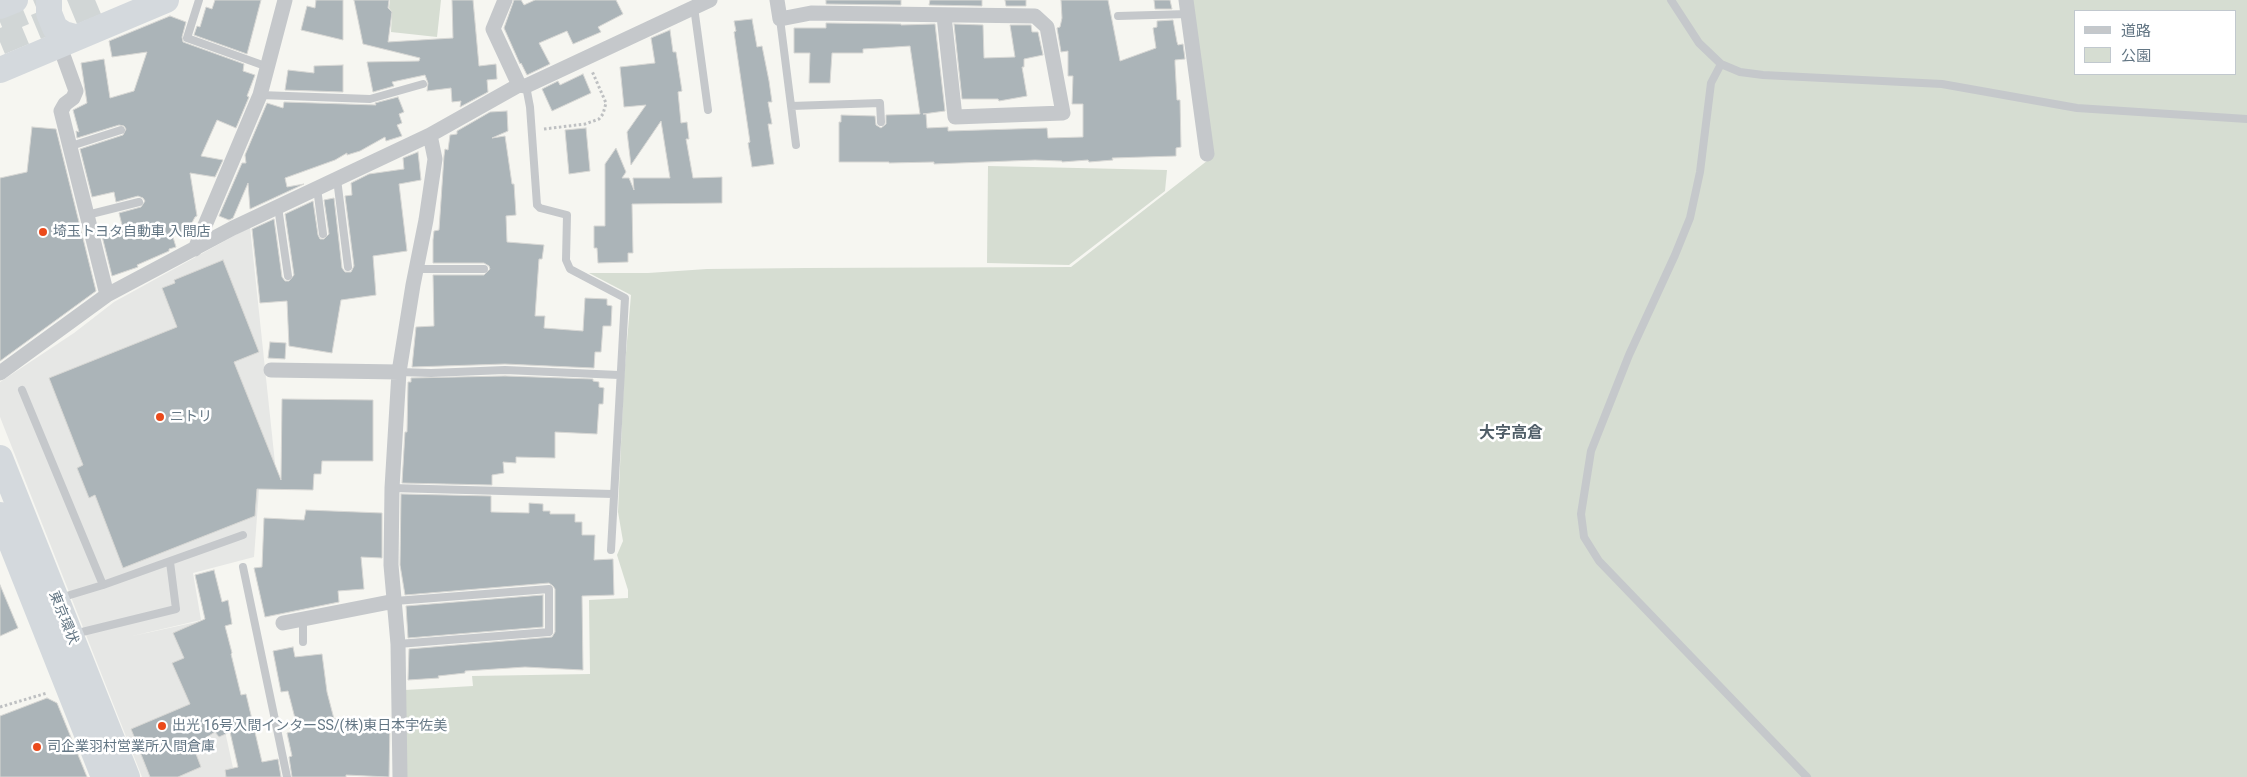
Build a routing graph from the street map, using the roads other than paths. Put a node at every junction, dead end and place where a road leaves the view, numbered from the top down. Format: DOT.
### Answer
graph roads {
  1 [pos="15,0"];
  2 [pos="49,0"];
  3 [pos="166,0"];
  4 [pos="199,0"];
  5 [pos="285,0"];
  6 [pos="505,0"];
  7 [pos="710,0"];
  8 [pos="777,0"];
  9 [pos="1671,0"];
  10 [pos="0,6"];
  11 [pos="694,7"];
  12 [pos="1187,7"];
  13 [pos="944,16"];
  14 [pos="1118,16"];
  15 [pos="780,19"];
  16 [pos="67,41"];
  17 [pos="1721,64"];
  18 [pos="268,67"];
  19 [pos="0,70"];
  20 [pos="423,84"];
  21 [pos="522,86"];
  22 [pos="260,95"];
  23 [pos="791,106"];
  24 [pos="708,110"];
  25 [pos="2247,119"];
  26 [pos="881,122"];
  27 [pos="121,130"];
  28 [pos="430,134"];
  29 [pos="796,145"];
  30 [pos="71,146"];
  31 [pos="1207,154"];
  32 [pos="337,179"];
  33 [pos="317,188"];
  34 [pos="139,202"];
  35 [pos="278,207"];
  36 [pos="87,215"];
  37 [pos="323,234"];
  38 [pos="195,248"];
  39 [pos="348,267"];
  40 [pos="416,269"];
  41 [pos="484,269"];
  42 [pos="288,276"];
  43 [pos="107,295"];
  44 [pos="271,370"];
  45 [pos="399,372"];
  46 [pos="0,373"];
  47 [pos="619,375"];
  48 [pos="22,390"];
  49 [pos="0,458"];
  50 [pos="392,488"];
  51 [pos="613,494"];
  52 [pos="0,515"];
  53 [pos="243,535"];
  54 [pos="611,550"];
  55 [pos="170,562"];
  56 [pos="243,567"];
  57 [pos="103,585"];
  58 [pos="56,600"];
  59 [pos="395,601"];
  60 [pos="302,619"];
  61 [pos="283,623"];
  62 [pos="70,635"];
  63 [pos="303,642"];
  64 [pos="398,644"];
  65 [pos="104,777"];
  66 [pos="127,777"];
  67 [pos="287,777"];
  68 [pos="400,777"];
  69 [pos="1807,777"];
  1 -- 10 [label="highway"];
  2 -- 16 [label="highway"];
  3 -- 16 [label="highway"];
  4 -- 18 [label="lane"];
  5 -- 18 [label="street"];
  6 -- 21 [label="street"];
  7 -- 11 [label="street"];
  8 -- 15 [label="street"];
  9 -- 17 [label="lane"];
  11 -- 21 [label="street"];
  11 -- 24 [label="lane"];
  12 -- 14 [label="lane"];
  12 -- 31 [label="street"];
  13 -- 13 [label="street"];
  13 -- 15 [label="street"];
  15 -- 23 [label="lane"];
  16 -- 19 [label="highway"];
  16 -- 30 [label="street"];
  17 -- 25 [label="lane"];
  17 -- 69 [label="lane"];
  18 -- 22 [label="street"];
  20 -- 22 [label="lane"];
  21 -- 28 [label="street"];
  21 -- 47 [label="lane"];
  22 -- 38 [label="street"];
  23 -- 26 [label="lane"];
  23 -- 29 [label="lane"];
  27 -- 30 [label="lane"];
  28 -- 32 [label="street"];
  28 -- 40 [label="street"];
  30 -- 36 [label="street"];
  32 -- 33 [label="street"];
  32 -- 39 [label="lane"];
  33 -- 35 [label="street"];
  33 -- 37 [label="lane"];
  34 -- 36 [label="lane"];
  35 -- 38 [label="street"];
  35 -- 42 [label="lane"];
  36 -- 43 [label="street"];
  38 -- 43 [label="street"];
  40 -- 41 [label="lane"];
  40 -- 45 [label="street"];
  43 -- 46 [label="street"];
  44 -- 45 [label="street"];
  45 -- 47 [label="lane"];
  45 -- 50 [label="street"];
  47 -- 51 [label="lane"];
  48 -- 57 [label="lane"];
  49 -- 58 [label="highway, 東京環状"];
  50 -- 51 [label="lane"];
  50 -- 59 [label="street"];
  51 -- 54 [label="lane"];
  52 -- 65 [label="highway, 東京環状"];
  53 -- 55 [label="lane"];
  55 -- 57 [label="lane"];
  55 -- 62 [label="lane"];
  56 -- 67 [label="lane"];
  57 -- 58 [label="lane"];
  58 -- 62 [label="highway, 東京環状"];
  59 -- 60 [label="street"];
  59 -- 64 [label="street"];
  59 -- 64 [label="lane"];
  60 -- 61 [label="street"];
  60 -- 63 [label="lane"];
  62 -- 66 [label="highway, 東京環状"];
  64 -- 68 [label="street"];
}
